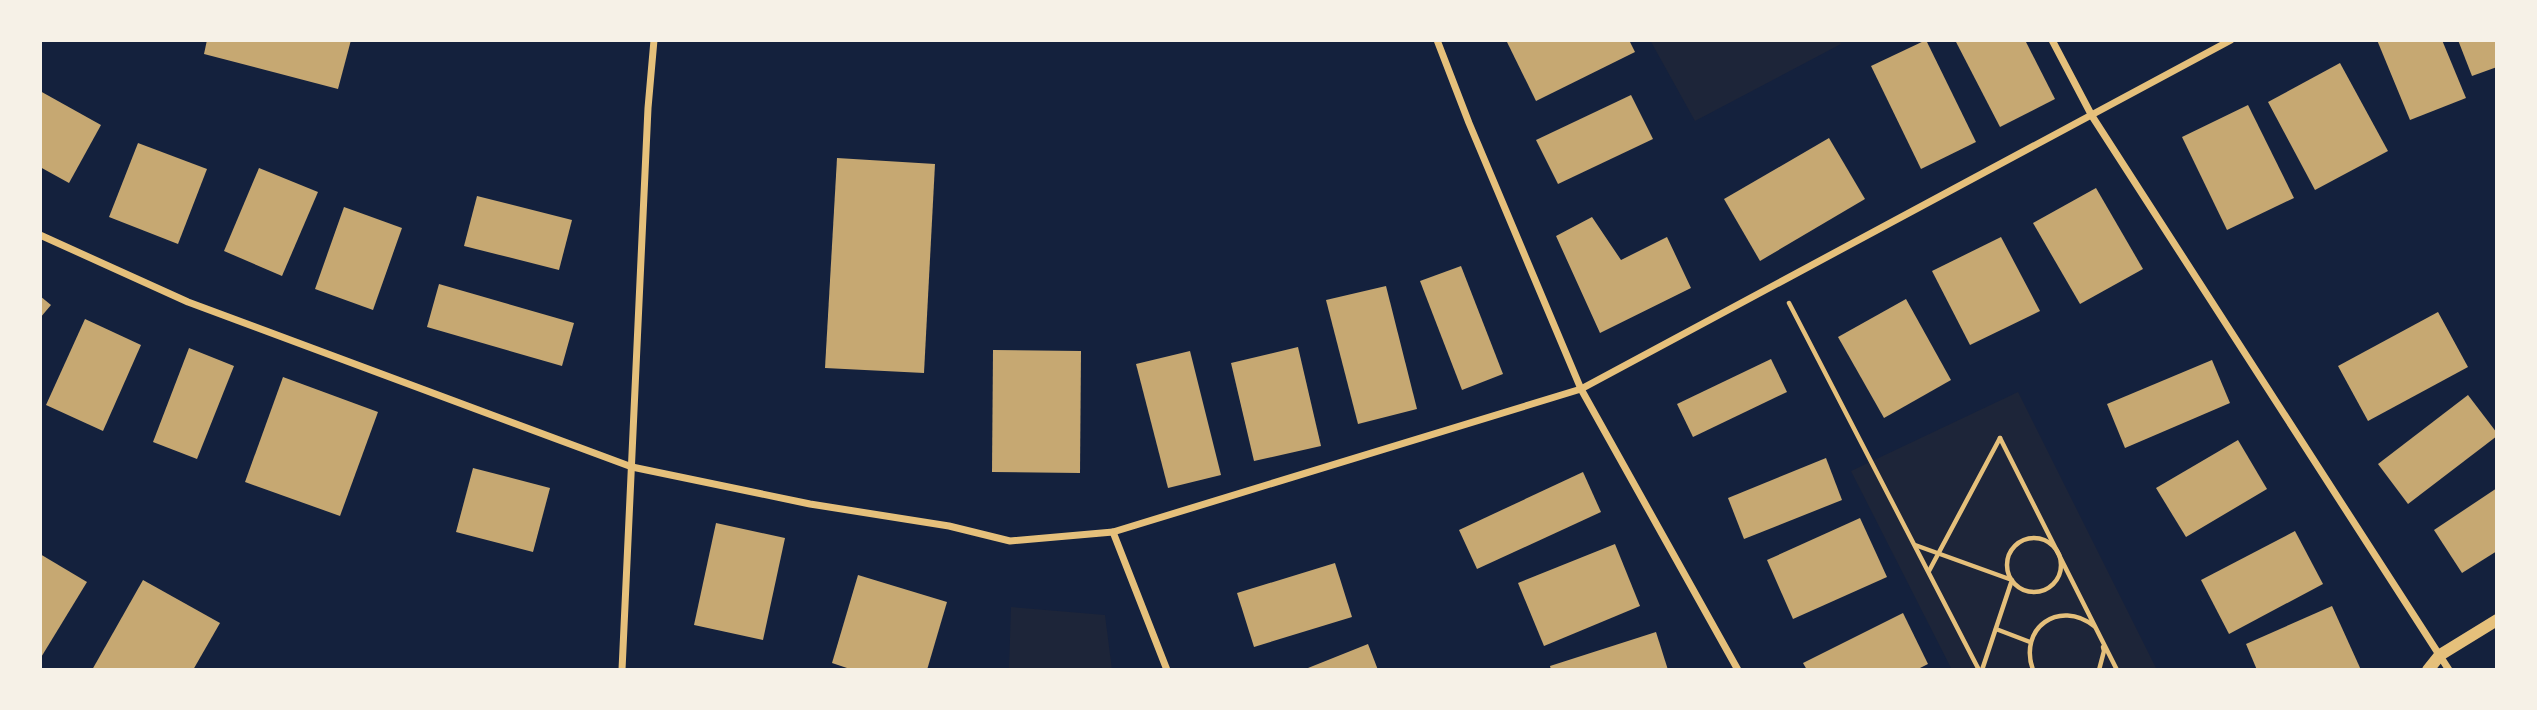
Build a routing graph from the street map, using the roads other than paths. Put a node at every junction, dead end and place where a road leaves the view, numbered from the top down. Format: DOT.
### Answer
graph roads {
  1 [pos="654,40"];
  2 [pos="1437,40"];
  3 [pos="2052,40"];
  4 [pos="2231,40"];
  5 [pos="2092,116"];
  6 [pos="40,234"];
  7 [pos="1581,389"];
  8 [pos="632,467"];
  9 [pos="1113,533"];
  10 [pos="2497,620"];
  11 [pos="2440,655"];
  12 [pos="622,670"];
  13 [pos="1167,670"];
  14 [pos="1738,670"];
  15 [pos="2428,670"];
  16 [pos="2449,670"];
  1 -- 8 [label="street"];
  2 -- 7 [label="street"];
  3 -- 5 [label="street"];
  4 -- 5 [label="street"];
  5 -- 7 [label="street"];
  5 -- 11 [label="street"];
  6 -- 8 [label="street"];
  7 -- 9 [label="street"];
  7 -- 14 [label="street"];
  8 -- 9 [label="street"];
  8 -- 12 [label="street"];
  9 -- 13 [label="street"];
  10 -- 11 [label="street"];
  11 -- 15 [label="street"];
  11 -- 16 [label="street"];
}
